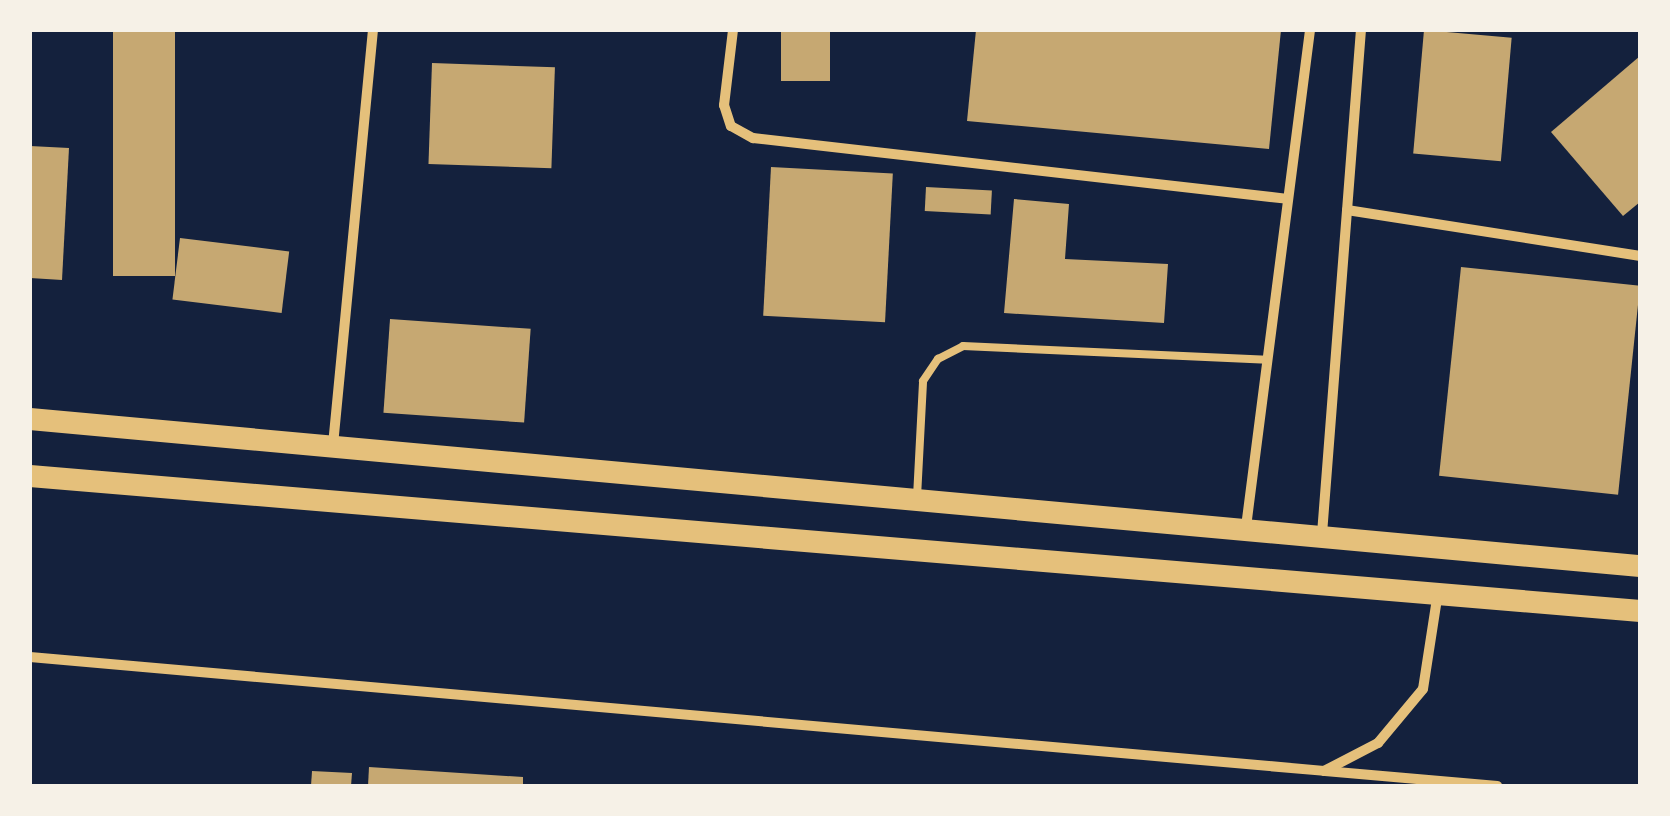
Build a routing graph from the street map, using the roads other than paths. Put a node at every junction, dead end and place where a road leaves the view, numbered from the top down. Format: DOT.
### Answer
graph roads {
  1 [pos="373,30"];
  2 [pos="734,30"];
  3 [pos="1310,30"];
  4 [pos="1361,30"];
  5 [pos="1288,199"];
  6 [pos="1347,210"];
  7 [pos="1640,256"];
  8 [pos="1267,360"];
  9 [pos="30,418"];
  10 [pos="333,446"];
  11 [pos="30,476"];
  12 [pos="916,498"];
  13 [pos="1246,527"];
  14 [pos="1322,534"];
  15 [pos="1640,566"];
  16 [pos="1438,591"];
  17 [pos="1640,611"];
  18 [pos="30,657"];
  19 [pos="1324,770"];
  20 [pos="1497,786"];
  1 -- 10 [label="street"];
  2 -- 5 [label="street"];
  3 -- 5 [label="street"];
  4 -- 6 [label="street"];
  5 -- 8 [label="street"];
  6 -- 7 [label="street"];
  6 -- 14 [label="street"];
  8 -- 12 [label="lane"];
  8 -- 13 [label="street"];
  9 -- 10 [label="main road"];
  10 -- 12 [label="main road"];
  11 -- 16 [label="main road"];
  12 -- 13 [label="main road"];
  13 -- 14 [label="main road"];
  14 -- 15 [label="main road"];
  16 -- 17 [label="main road"];
  16 -- 19 [label="street"];
  18 -- 19 [label="street"];
  19 -- 20 [label="street"];
}
